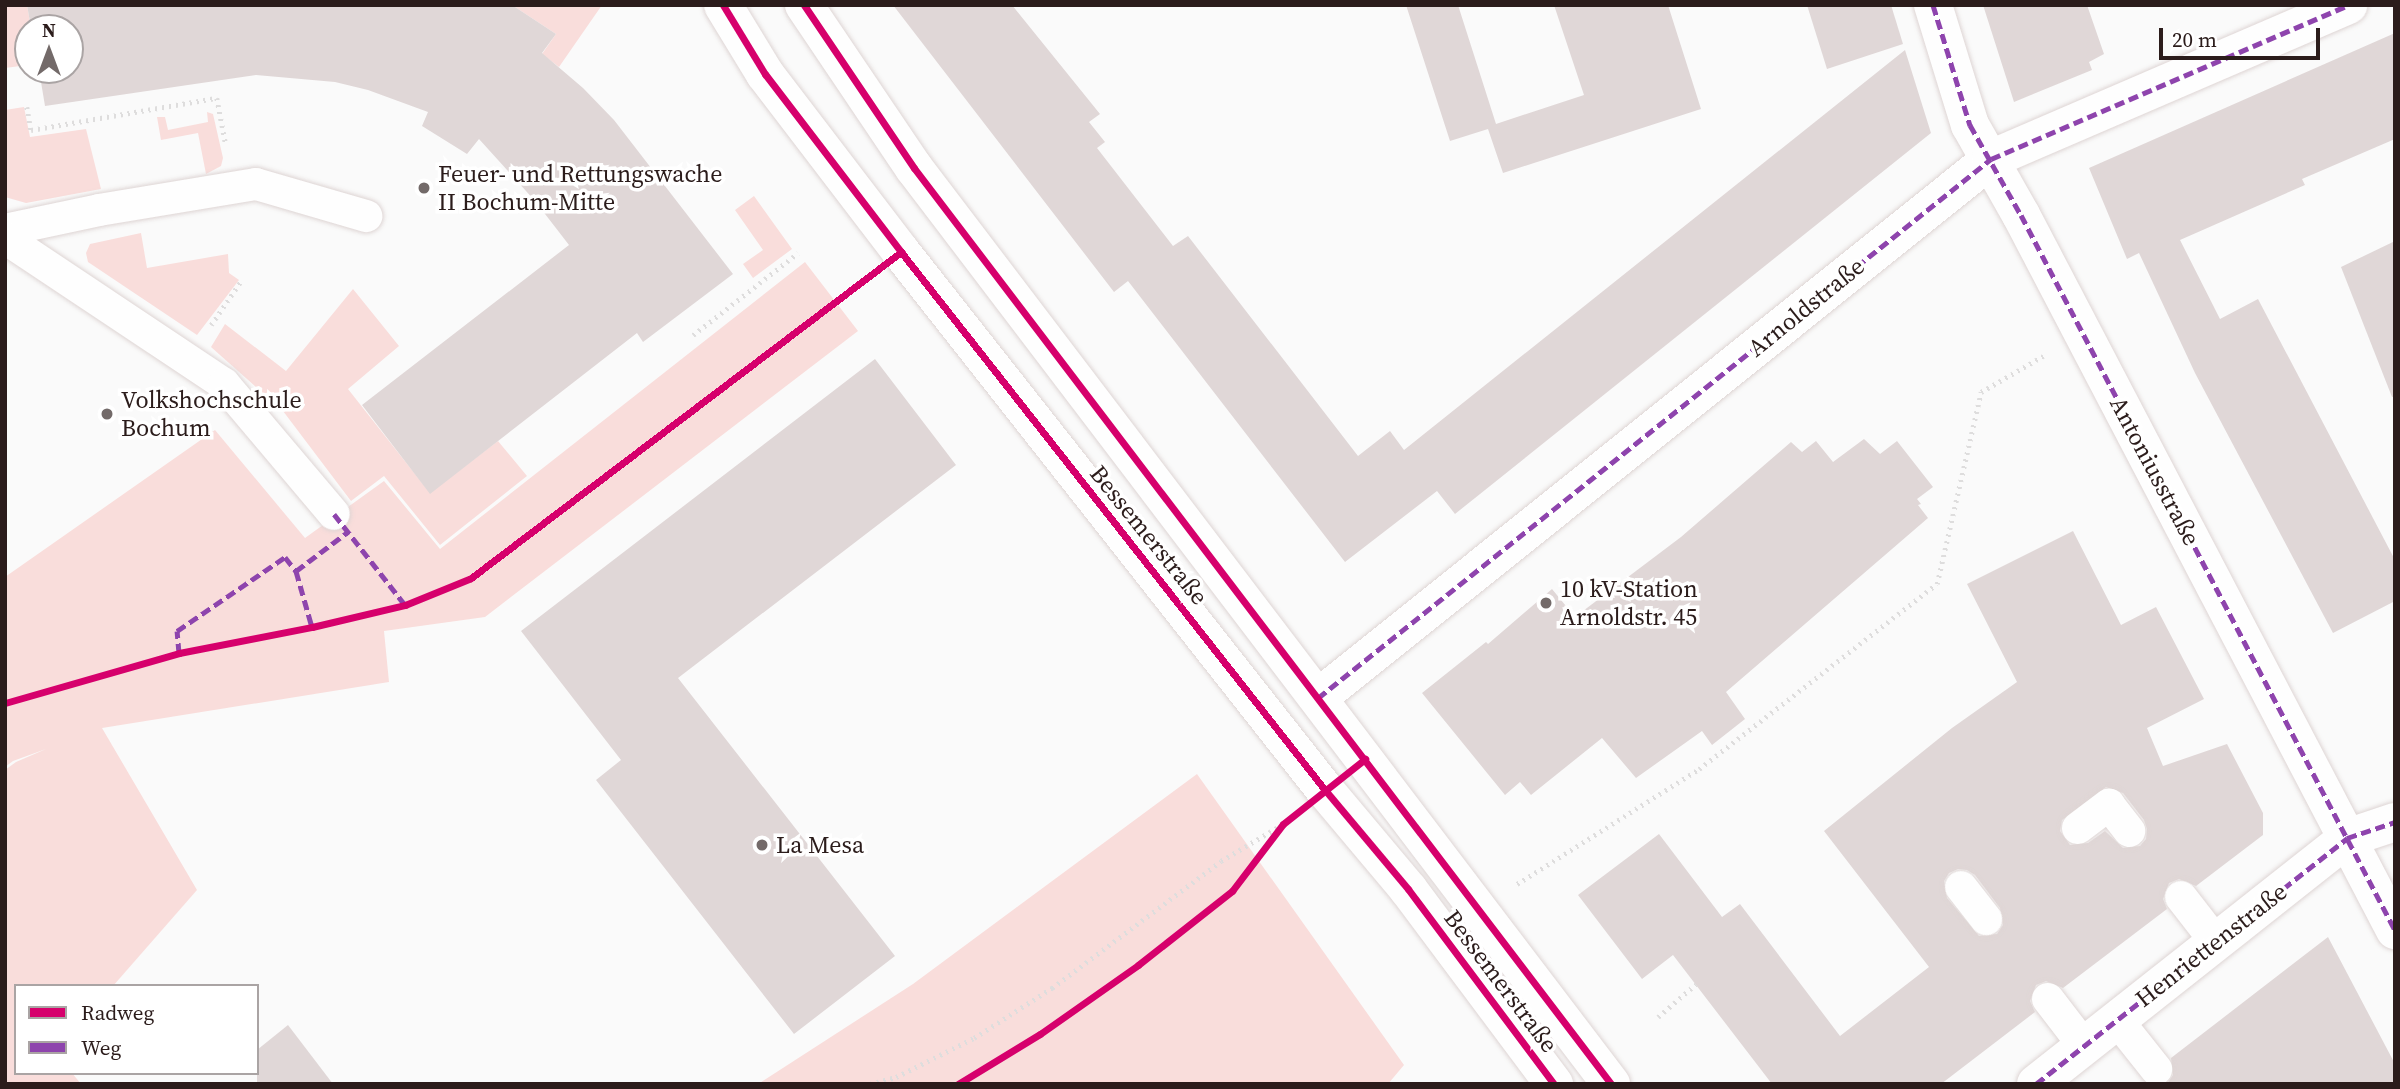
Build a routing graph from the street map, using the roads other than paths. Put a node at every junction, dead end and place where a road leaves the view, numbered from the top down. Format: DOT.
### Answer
graph roads {
  1 [pos="723,5"];
  2 [pos="804,5"];
  3 [pos="1933,5"];
  4 [pos="2348,5"];
  5 [pos="1991,159"];
  6 [pos="366,216"];
  7 [pos="5,230"];
  8 [pos="5,238"];
  9 [pos="334,514"];
  10 [pos="1318,698"];
  11 [pos="2395,822"];
  12 [pos="2078,828"];
  13 [pos="2129,831"];
  14 [pos="2347,838"];
  15 [pos="1961,887"];
  16 [pos="2182,897"];
  17 [pos="1986,919"];
  18 [pos="2395,930"];
  19 [pos="2216,942"];
  20 [pos="2048,999"];
  21 [pos="2117,1020"];
  22 [pos="2084,1046"];
  23 [pos="2156,1069"];
  24 [pos="1554,1084"];
  25 [pos="1611,1084"];
  26 [pos="2036,1084"];
  1 -- 24 [label="street, Bessemerstraße"];
  2 -- 10 [label="street, Bessemerstraße"];
  3 -- 5 [label="street, Antoniusstraße"];
  4 -- 5 [label="street, Arnoldstraße"];
  5 -- 10 [label="street, Arnoldstraße"];
  5 -- 14 [label="street, Antoniusstraße"];
  6 -- 7 [label="lane"];
  8 -- 9 [label="lane"];
  10 -- 25 [label="street, Bessemerstraße"];
  11 -- 14 [label="street, Henriettenstraße"];
  12 -- 13 [label="lane"];
  14 -- 18 [label="street, Antoniusstraße"];
  14 -- 19 [label="street, Henriettenstraße"];
  15 -- 17 [label="lane"];
  16 -- 19 [label="lane"];
  19 -- 21 [label="street, Henriettenstraße"];
  20 -- 22 [label="lane"];
  21 -- 22 [label="street, Henriettenstraße"];
  21 -- 23 [label="lane"];
  22 -- 26 [label="street, Henriettenstraße"];
}
